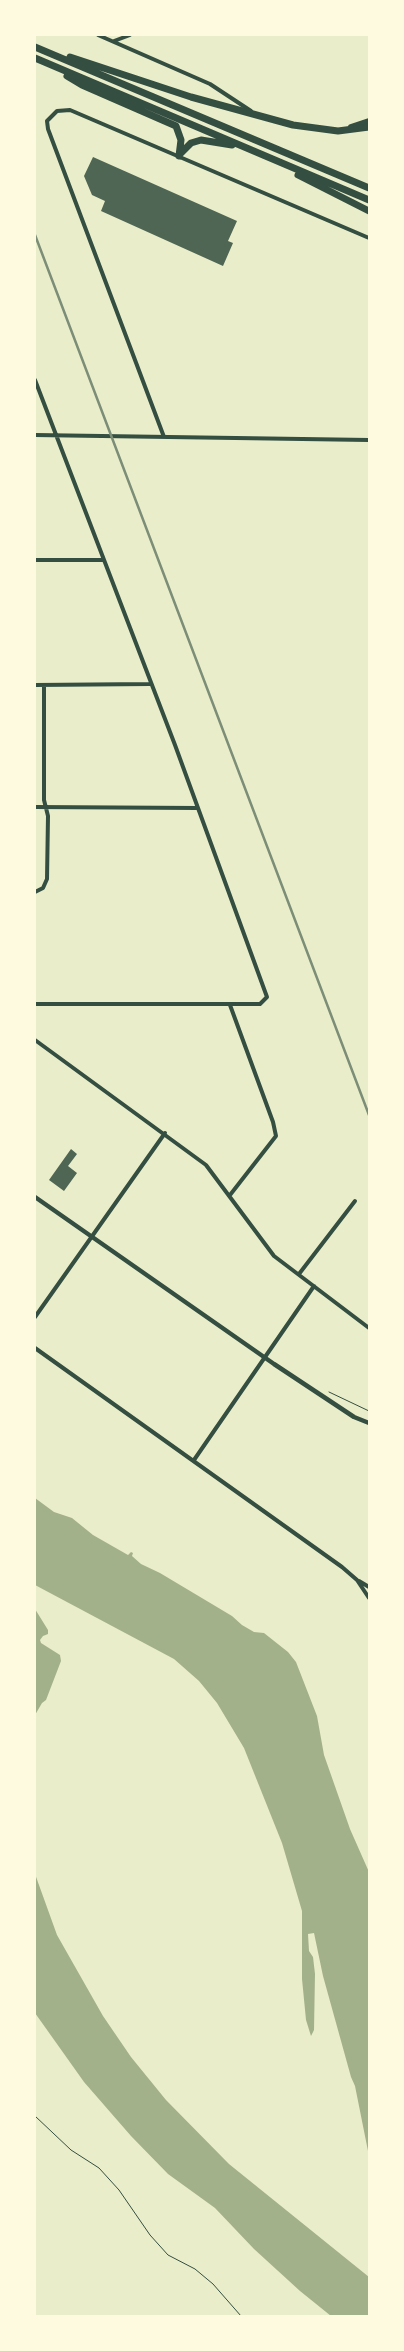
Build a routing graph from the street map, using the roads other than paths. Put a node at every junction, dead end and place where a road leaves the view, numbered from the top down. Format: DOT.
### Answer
graph roads {
  1 [pos="98,35"];
  2 [pos="130,35"];
  3 [pos="114,42"];
  4 [pos="35,46"];
  5 [pos="35,58"];
  6 [pos="50,64"];
  7 [pos="259,116"];
  8 [pos="369,121"];
  9 [pos="369,127"];
  10 [pos="338,131"];
  11 [pos="247,148"];
  12 [pos="260,154"];
  13 [pos="179,156"];
  14 [pos="369,188"];
  15 [pos="369,200"];
  16 [pos="369,211"];
  17 [pos="369,238"];
  18 [pos="35,380"];
  19 [pos="35,435"];
  20 [pos="56,435"];
  21 [pos="164,437"];
  22 [pos="369,440"];
  23 [pos="35,560"];
  24 [pos="104,560"];
  25 [pos="150,684"];
  26 [pos="35,685"];
  27 [pos="44,685"];
  28 [pos="46,807"];
  29 [pos="35,808"];
  30 [pos="197,808"];
  31 [pos="35,892"];
  32 [pos="35,1004"];
  33 [pos="230,1005"];
  34 [pos="35,1040"];
  35 [pos="165,1133"];
  36 [pos="230,1195"];
  37 [pos="35,1197"];
  38 [pos="355,1201"];
  39 [pos="92,1237"];
  40 [pos="299,1274"];
  41 [pos="314,1286"];
  42 [pos="35,1317"];
  43 [pos="369,1328"];
  44 [pos="35,1348"];
  45 [pos="265,1357"];
  46 [pos="369,1424"];
  47 [pos="194,1460"];
  48 [pos="357,1580"];
  49 [pos="369,1587"];
  50 [pos="369,1598"];
  1 -- 3 [label="street"];
  2 -- 3 [label="street"];
  3 -- 7 [label="street"];
  4 -- 7 [label="highway"];
  4 -- 14 [label="highway"];
  5 -- 6 [label="highway"];
  6 -- 11 [label="highway"];
  6 -- 13 [label="highway"];
  7 -- 10 [label="highway"];
  8 -- 10 [label="highway"];
  9 -- 10 [label="highway"];
  11 -- 12 [label="highway"];
  11 -- 13 [label="highway"];
  12 -- 15 [label="highway"];
  12 -- 16 [label="highway"];
  13 -- 17 [label="street"];
  13 -- 21 [label="street"];
  18 -- 20 [label="street"];
  19 -- 20 [label="street"];
  20 -- 21 [label="street"];
  20 -- 24 [label="street"];
  21 -- 22 [label="street"];
  23 -- 24 [label="street"];
  24 -- 25 [label="street"];
  25 -- 27 [label="street"];
  25 -- 30 [label="street"];
  26 -- 27 [label="street"];
  27 -- 28 [label="street"];
  28 -- 29 [label="street"];
  28 -- 30 [label="street"];
  28 -- 31 [label="street"];
  30 -- 33 [label="street"];
  32 -- 33 [label="street"];
  33 -- 36 [label="street"];
  34 -- 35 [label="street"];
  35 -- 36 [label="street"];
  35 -- 39 [label="street"];
  36 -- 40 [label="street"];
  37 -- 39 [label="street"];
  38 -- 40 [label="street"];
  39 -- 42 [label="street"];
  39 -- 45 [label="street"];
  40 -- 41 [label="street"];
  41 -- 43 [label="street"];
  41 -- 45 [label="street"];
  44 -- 47 [label="street"];
  45 -- 46 [label="street"];
  45 -- 47 [label="street"];
  47 -- 48 [label="street"];
  48 -- 49 [label="street"];
  48 -- 50 [label="street"];
}
